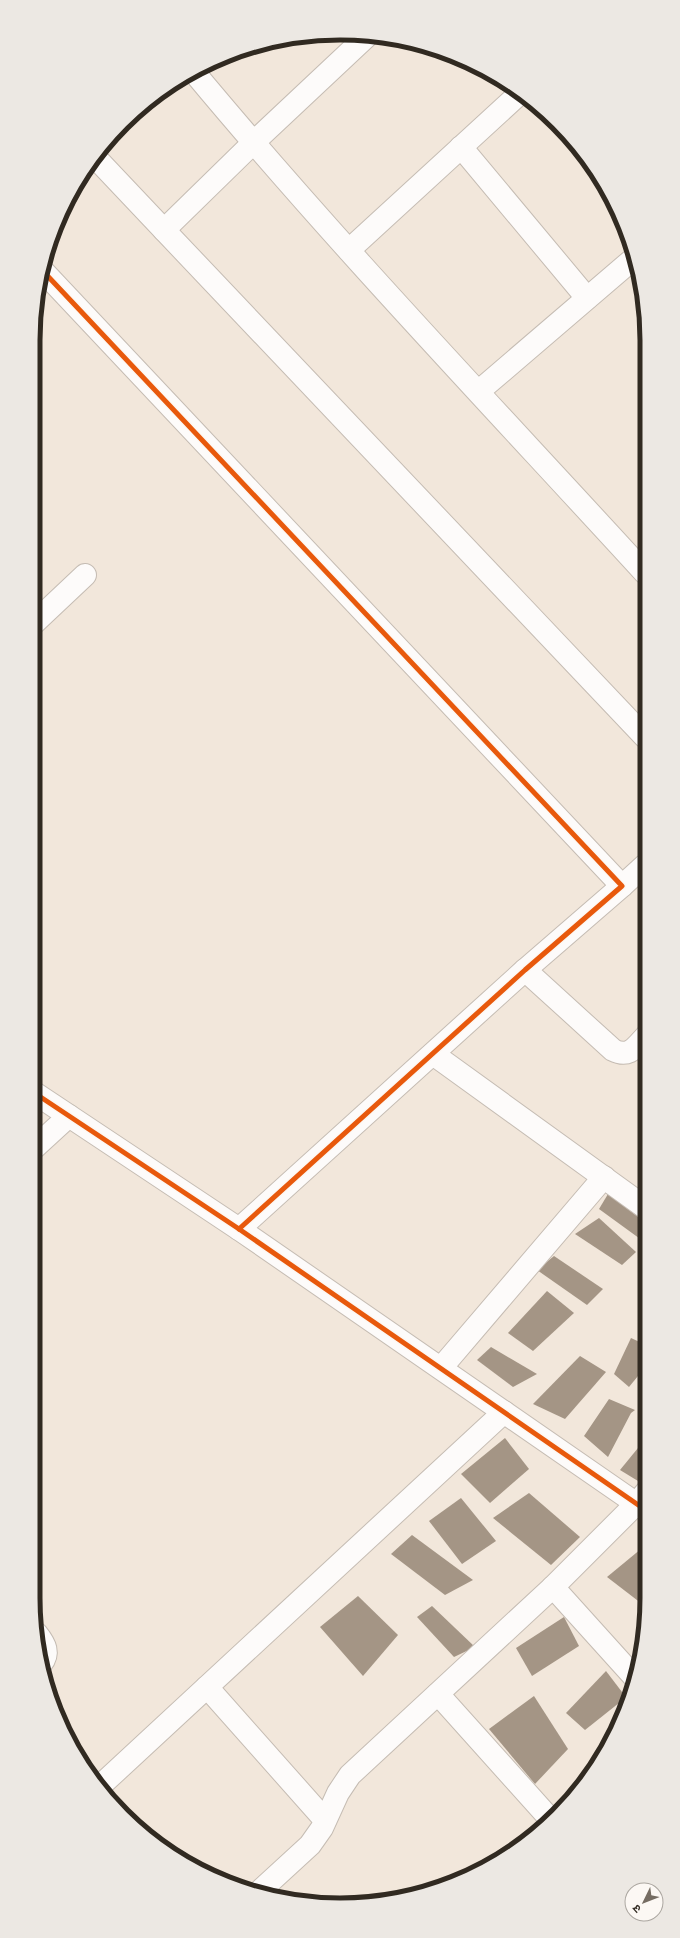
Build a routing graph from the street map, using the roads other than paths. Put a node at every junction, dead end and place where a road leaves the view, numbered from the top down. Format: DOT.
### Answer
graph roads {
  1 [pos="361,41"];
  2 [pos="197,76"];
  3 [pos="515,97"];
  4 [pos="253,143"];
  5 [pos="461,147"];
  6 [pos="99,161"];
  7 [pos="164,230"];
  8 [pos="349,250"];
  9 [pos="630,262"];
  10 [pos="47,275"];
  11 [pos="587,298"];
  12 [pos="478,391"];
  13 [pos="640,568"];
  14 [pos="85,575"];
  15 [pos="40,617"];
  16 [pos="640,732"];
  17 [pos="640,870"];
  18 [pos="622,886"];
  19 [pos="525,970"];
  20 [pos="640,1042"];
  21 [pos="433,1054"];
  22 [pos="40,1097"];
  23 [pos="69,1116"];
  24 [pos="40,1143"];
  25 [pos="604,1177"];
  26 [pos="640,1204"];
  27 [pos="239,1229"];
  28 [pos="441,1368"];
  29 [pos="504,1412"];
  30 [pos="640,1500"];
  31 [pos="640,1505"];
  32 [pos="553,1588"];
  33 [pos="44,1645"];
  34 [pos="46,1655"];
  35 [pos="631,1673"];
  36 [pos="207,1687"];
  37 [pos="438,1694"];
  38 [pos="103,1783"];
  39 [pos="547,1815"];
  40 [pos="325,1820"];
  41 [pos="263,1888"];
  1 -- 4 [label="street"];
  2 -- 4 [label="street"];
  3 -- 5 [label="street"];
  4 -- 7 [label="street"];
  4 -- 8 [label="street"];
  5 -- 8 [label="street"];
  5 -- 11 [label="street"];
  6 -- 7 [label="street"];
  7 -- 16 [label="street"];
  8 -- 12 [label="street"];
  9 -- 11 [label="street"];
  10 -- 18 [label="street"];
  11 -- 12 [label="street"];
  12 -- 13 [label="street"];
  14 -- 15 [label="street"];
  17 -- 18 [label="street"];
  18 -- 19 [label="street"];
  19 -- 20 [label="street"];
  19 -- 21 [label="street"];
  21 -- 25 [label="street"];
  21 -- 27 [label="street"];
  22 -- 23 [label="street"];
  23 -- 24 [label="street"];
  23 -- 27 [label="street"];
  25 -- 26 [label="street"];
  25 -- 28 [label="street"];
  27 -- 28 [label="street"];
  28 -- 29 [label="street"];
  29 -- 30 [label="street"];
  29 -- 36 [label="street"];
  31 -- 32 [label="street"];
  32 -- 35 [label="street"];
  32 -- 37 [label="street"];
  33 -- 34 [label="street"];
  36 -- 38 [label="street"];
  36 -- 40 [label="street"];
  37 -- 39 [label="street"];
  37 -- 40 [label="street"];
  40 -- 41 [label="street"];
}
